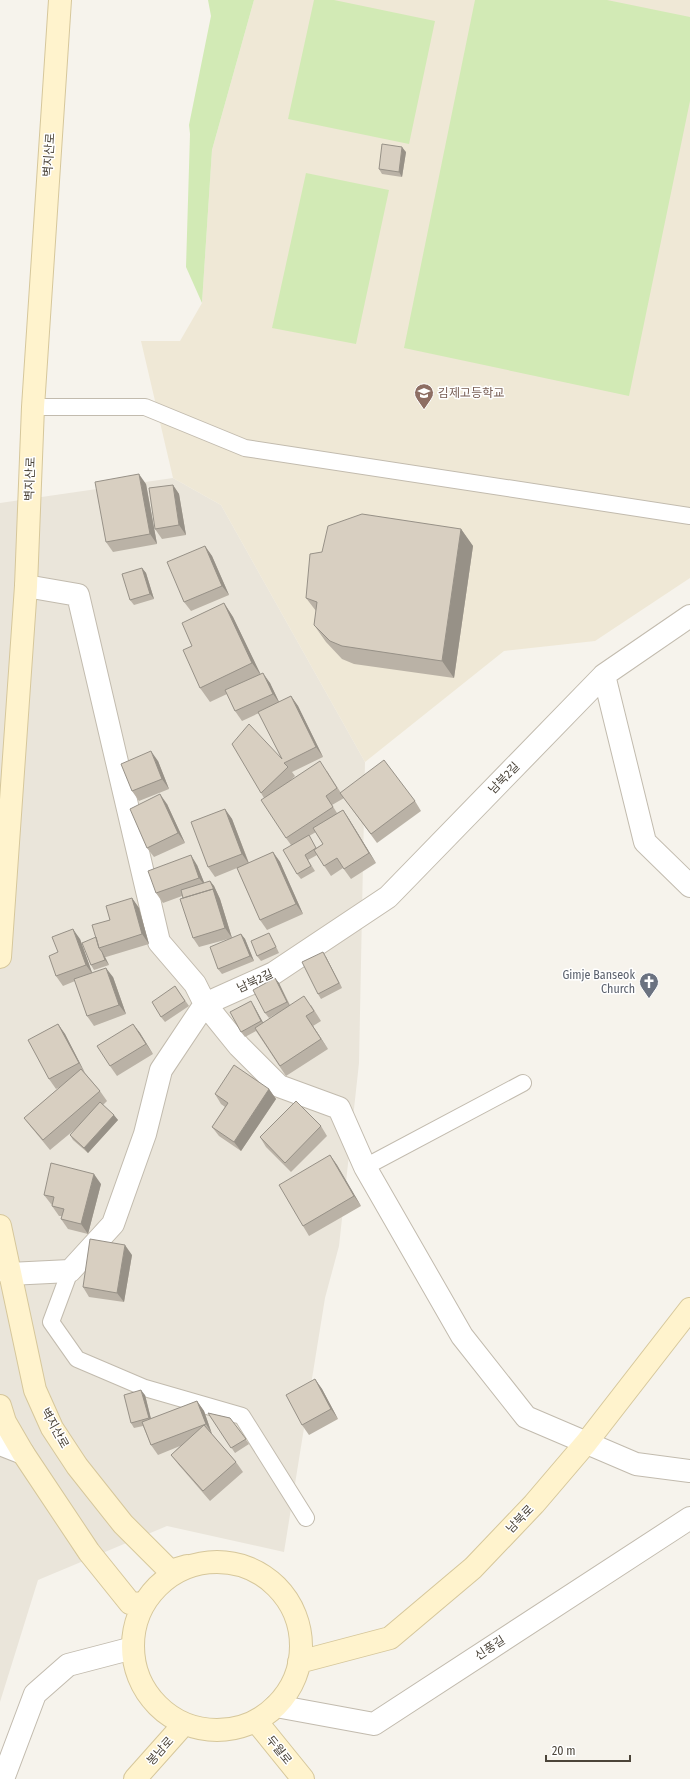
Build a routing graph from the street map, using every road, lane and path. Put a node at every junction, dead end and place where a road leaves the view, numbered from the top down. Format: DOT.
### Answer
graph roads {
  1 [pos="60,0"];
  2 [pos="32,407"];
  3 [pos="690,516"];
  4 [pos="26,586"];
  5 [pos="690,616"];
  6 [pos="604,675"];
  7 [pos="3,843"];
  8 [pos="690,886"];
  9 [pos="0,957"];
  10 [pos="205,1004"];
  11 [pos="523,1083"];
  12 [pos="365,1167"];
  13 [pos="0,1226"];
  14 [pos="70,1271"];
  15 [pos="9,1274"];
  16 [pos="690,1309"];
  17 [pos="0,1406"];
  18 [pos="586,1443"];
  19 [pos="0,1444"];
  20 [pos="23,1453"];
  21 [pos="690,1471"];
  22 [pos="306,1518"];
  23 [pos="690,1518"];
  24 [pos="196,1564"];
  25 [pos="143,1604"];
  26 [pos="133,1648"];
  27 [pos="300,1662"];
  28 [pos="276,1706"];
  29 [pos="256,1721"];
  30 [pos="184,1724"];
  31 [pos="3,1779"];
  32 [pos="135,1779"];
  33 [pos="303,1779"];
  1 -- 2 [label="street, 벽지산로"];
  2 -- 3 [label="lane"];
  2 -- 4 [label="street, 벽지산로"];
  4 -- 7 [label="street, 벽지산로"];
  4 -- 10 [label="street"];
  5 -- 6 [label="street, 남북2길"];
  6 -- 8 [label="street"];
  6 -- 10 [label="street, 남북2길"];
  7 -- 9 [label="street, 벽지산로"];
  10 -- 12 [label="street"];
  10 -- 14 [label="street"];
  11 -- 12 [label="lane"];
  12 -- 18 [label="street"];
  13 -- 15 [label="street, 벽지산로"];
  14 -- 15 [label="street"];
  14 -- 22 [label="lane"];
  15 -- 24 [label="street, 벽지산로"];
  16 -- 18 [label="street, 남북로"];
  17 -- 20 [label="street"];
  18 -- 21 [label="street"];
  18 -- 27 [label="street, 남북로"];
  19 -- 20 [label="street"];
  20 -- 25 [label="street"];
  23 -- 28 [label="street, 신풍길"];
  24 -- 25 [label="street"];
  24 -- 27 [label="street"];
  25 -- 26 [label="street"];
  26 -- 30 [label="street"];
  26 -- 31 [label="street"];
  27 -- 28 [label="street"];
  28 -- 29 [label="street"];
  29 -- 30 [label="street"];
  29 -- 33 [label="street, 두월로"];
  30 -- 32 [label="street, 봉남로"];
}
